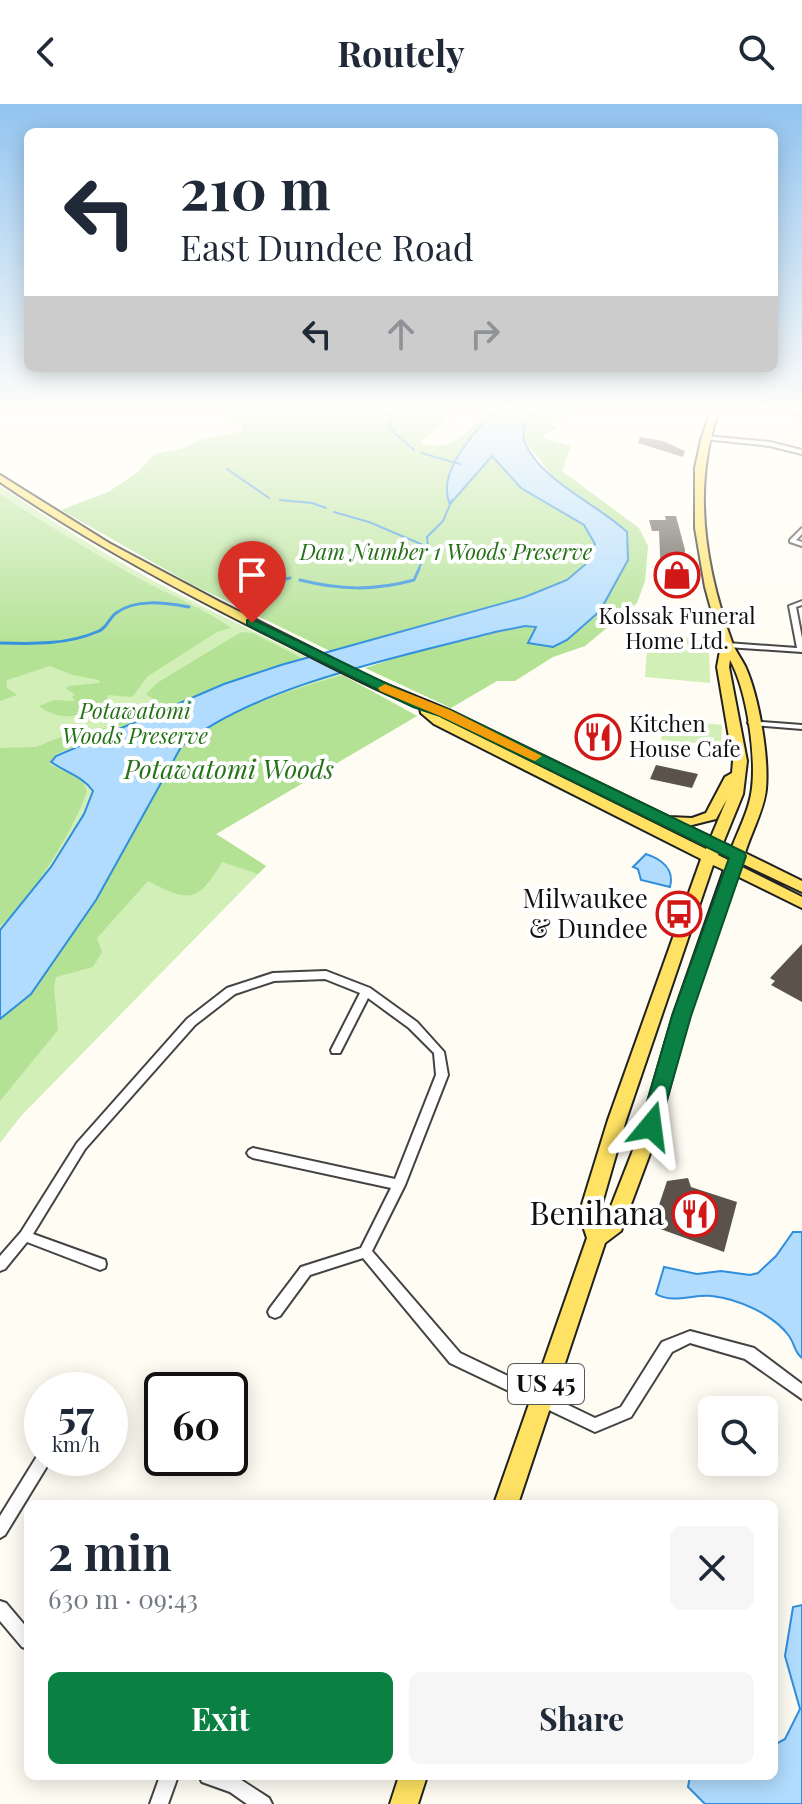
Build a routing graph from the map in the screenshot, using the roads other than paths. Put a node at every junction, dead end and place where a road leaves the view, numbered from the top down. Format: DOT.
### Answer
graph roads {
  1 [pos="21,492"];
  2 [pos="698,492"];
  3 [pos="802,530"];
  4 [pos="802,544"];
  5 [pos="799,603"];
  6 [pos="798,618"];
  7 [pos="727,645"];
  8 [pos="802,650"];
  9 [pos="418,704"];
  10 [pos="752,723"];
  11 [pos="802,727"];
  12 [pos="740,761"];
  13 [pos="662,818"];
  14 [pos="712,851"];
  15 [pos="736,862"];
  16 [pos="802,887"];
  17 [pos="802,903"];
  18 [pos="366,991"];
  19 [pos="336,1050"];
  20 [pos="253,1153"];
  21 [pos="399,1185"];
  22 [pos="25,1236"];
  23 [pos="597,1238"];
  24 [pos="365,1252"];
  25 [pos="100,1264"];
  26 [pos="0,1265"];
  27 [pos="275,1312"];
  28 [pos="802,1392"];
  29 [pos="542,1397"];
  30 [pos="33,1476"];
  31 [pos="507,1500"];
  32 [pos="0,1530"];
  33 [pos="0,1609"];
  34 [pos="24,1636"];
  35 [pos="168,1780"];
  36 [pos="412,1780"];
  37 [pos="237,1781"];
  38 [pos="159,1804"];
  39 [pos="263,1804"];
  40 [pos="404,1804"];
  1 -- 9 [label="main road"];
  2 -- 7 [label="main road, US 45"];
  3 -- 4 [label="street"];
  5 -- 6 [label="street"];
  6 -- 8 [label="street"];
  7 -- 8 [label="street"];
  7 -- 10 [label="main road, US 45"];
  7 -- 12 [label="main road, US 45"];
  9 -- 13 [label="main road"];
  9 -- 14 [label="main road"];
  10 -- 11 [label="street"];
  10 -- 15 [label="main road, US 45"];
  12 -- 13 [label="main road"];
  12 -- 14 [label="main road, US 45"];
  13 -- 14 [label="main road"];
  14 -- 15 [label="main road"];
  14 -- 23 [label="main road, US 45"];
  15 -- 16 [label="main road"];
  15 -- 17 [label="main road"];
  15 -- 23 [label="main road, US 45"];
  18 -- 19 [label="street"];
  18 -- 21 [label="street"];
  18 -- 22 [label="street"];
  20 -- 21 [label="street"];
  21 -- 24 [label="street"];
  22 -- 25 [label="street"];
  22 -- 26 [label="street"];
  23 -- 29 [label="main road, US 45"];
  24 -- 27 [label="street"];
  24 -- 29 [label="street"];
  28 -- 29 [label="street"];
  29 -- 31 [label="main road, US 45"];
  30 -- 32 [label="street"];
  33 -- 34 [label="street"];
  35 -- 38 [label="street"];
  36 -- 40 [label="main road"];
  37 -- 39 [label="street"];
}
